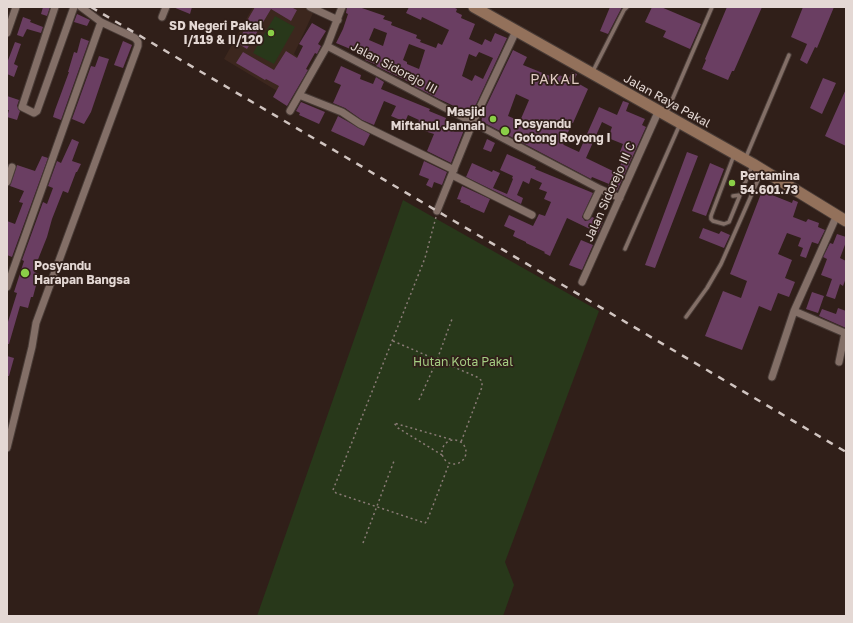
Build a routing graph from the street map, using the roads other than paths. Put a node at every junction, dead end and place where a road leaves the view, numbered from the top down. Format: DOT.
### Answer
graph roads {
  1 [pos="16,7"];
  2 [pos="55,7"];
  3 [pos="74,7"];
  4 [pos="81,7"];
  5 [pos="166,7"];
  6 [pos="310,7"];
  7 [pos="342,7"];
  8 [pos="474,7"];
  9 [pos="627,7"];
  10 [pos="712,7"];
  11 [pos="162,17"];
  12 [pos="338,20"];
  13 [pos="101,22"];
  14 [pos="516,31"];
  15 [pos="7,33"];
  16 [pos="328,46"];
  17 [pos="789,55"];
  18 [pos="594,70"];
  19 [pos="299,95"];
  20 [pos="290,111"];
  21 [pos="664,111"];
  22 [pos="473,122"];
  23 [pos="680,123"];
  24 [pos="734,154"];
  25 [pos="754,165"];
  26 [pos="12,167"];
  27 [pos="453,173"];
  28 [pos="7,182"];
  29 [pos="722,186"];
  30 [pos="600,189"];
  31 [pos="723,192"];
  32 [pos="740,195"];
  33 [pos="733,196"];
  34 [pos="620,198"];
  35 [pos="437,211"];
  36 [pos="532,215"];
  37 [pos="587,216"];
  38 [pos="843,218"];
  39 [pos="625,249"];
  40 [pos="10,267"];
  41 [pos="582,282"];
  42 [pos="7,287"];
  43 [pos="794,311"];
  44 [pos="686,317"];
  45 [pos="839,362"];
  46 [pos="772,377"];
  47 [pos="7,448"];
  1 -- 15 [label="street"];
  2 -- 3 [label="street"];
  4 -- 13 [label="street"];
  5 -- 11 [label="street"];
  6 -- 12 [label="street"];
  7 -- 12 [label="street"];
  8 -- 14 [label="main road, Jalan Raya Pakal"];
  9 -- 18 [label="lane"];
  10 -- 21 [label="lane"];
  12 -- 16 [label="street"];
  13 -- 40 [label="street"];
  13 -- 47 [label="street"];
  14 -- 18 [label="main road, Jalan Raya Pakal"];
  14 -- 22 [label="street"];
  16 -- 19 [label="street"];
  16 -- 22 [label="street, Jalan Sidorejo III"];
  17 -- 25 [label="lane"];
  18 -- 21 [label="main road, Jalan Raya Pakal"];
  19 -- 20 [label="street"];
  19 -- 27 [label="street"];
  21 -- 23 [label="main road, Jalan Raya Pakal"];
  21 -- 34 [label="street, Jalan Sidorejo III C"];
  22 -- 27 [label="street"];
  22 -- 30 [label="street, Jalan Sidorejo III"];
  23 -- 24 [label="main road, Jalan Raya Pakal"];
  23 -- 39 [label="lane"];
  24 -- 25 [label="main road, Jalan Raya Pakal"];
  24 -- 29 [label="lane"];
  25 -- 32 [label="lane"];
  25 -- 38 [label="main road, Jalan Raya Pakal"];
  25 -- 44 [label="lane"];
  26 -- 28 [label="street"];
  27 -- 35 [label="street"];
  27 -- 36 [label="street"];
  29 -- 31 [label="lane"];
  29 -- 32 [label="lane"];
  30 -- 34 [label="street, Jalan Sidorejo III"];
  30 -- 37 [label="street"];
  32 -- 33 [label="lane"];
  34 -- 41 [label="street, Jalan Sidorejo III C"];
  38 -- 43 [label="street"];
  40 -- 42 [label="street"];
  43 -- 45 [label="street"];
  43 -- 46 [label="street"];
}
